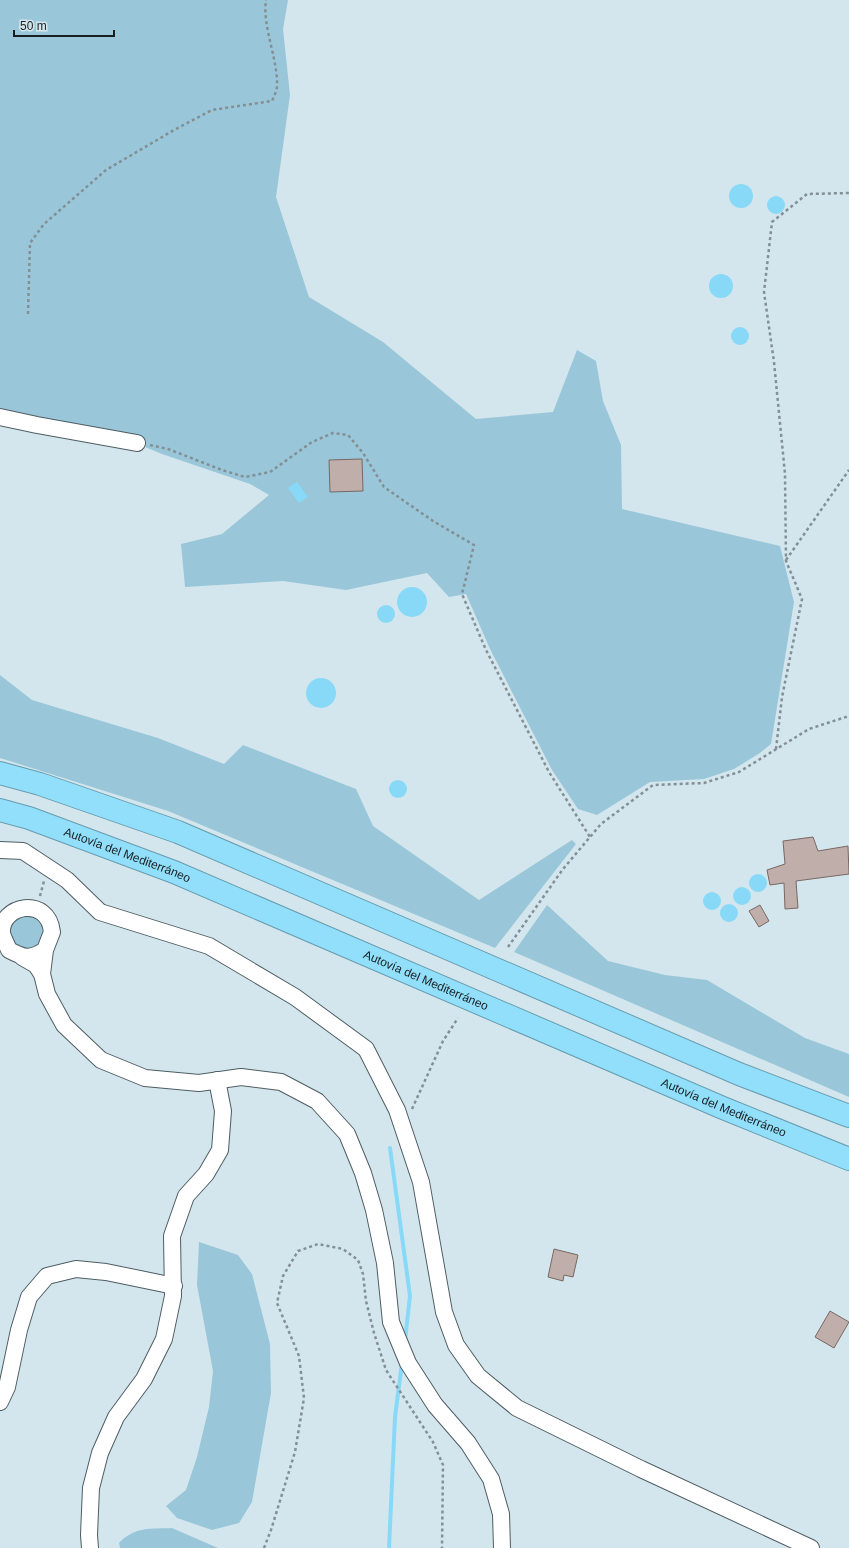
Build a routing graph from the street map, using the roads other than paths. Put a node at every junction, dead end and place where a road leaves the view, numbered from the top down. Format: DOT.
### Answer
graph roads {
  1 [pos="0,417"];
  2 [pos="137,443"];
  3 [pos="0,773"];
  4 [pos="0,810"];
  5 [pos="0,850"];
  6 [pos="5,919"];
  7 [pos="45,950"];
  8 [pos="10,951"];
  9 [pos="42,974"];
  10 [pos="217,1080"];
  11 [pos="849,1116"];
  12 [pos="849,1159"];
  13 [pos="174,1286"];
  14 [pos="0,1402"];
  15 [pos="90,1548"];
  16 [pos="502,1548"];
  17 [pos="811,1548"];
  1 -- 2 [label="street"];
  3 -- 11 [label="highway"];
  4 -- 12 [label="highway, Autovía del Mediterráneo"];
  5 -- 17 [label="street"];
  6 -- 7 [label="street"];
  6 -- 8 [label="street"];
  7 -- 8 [label="street"];
  7 -- 9 [label="street"];
  8 -- 9 [label="street"];
  9 -- 10 [label="street"];
  10 -- 13 [label="street"];
  10 -- 16 [label="street"];
  13 -- 14 [label="street"];
  13 -- 15 [label="street"];
}
